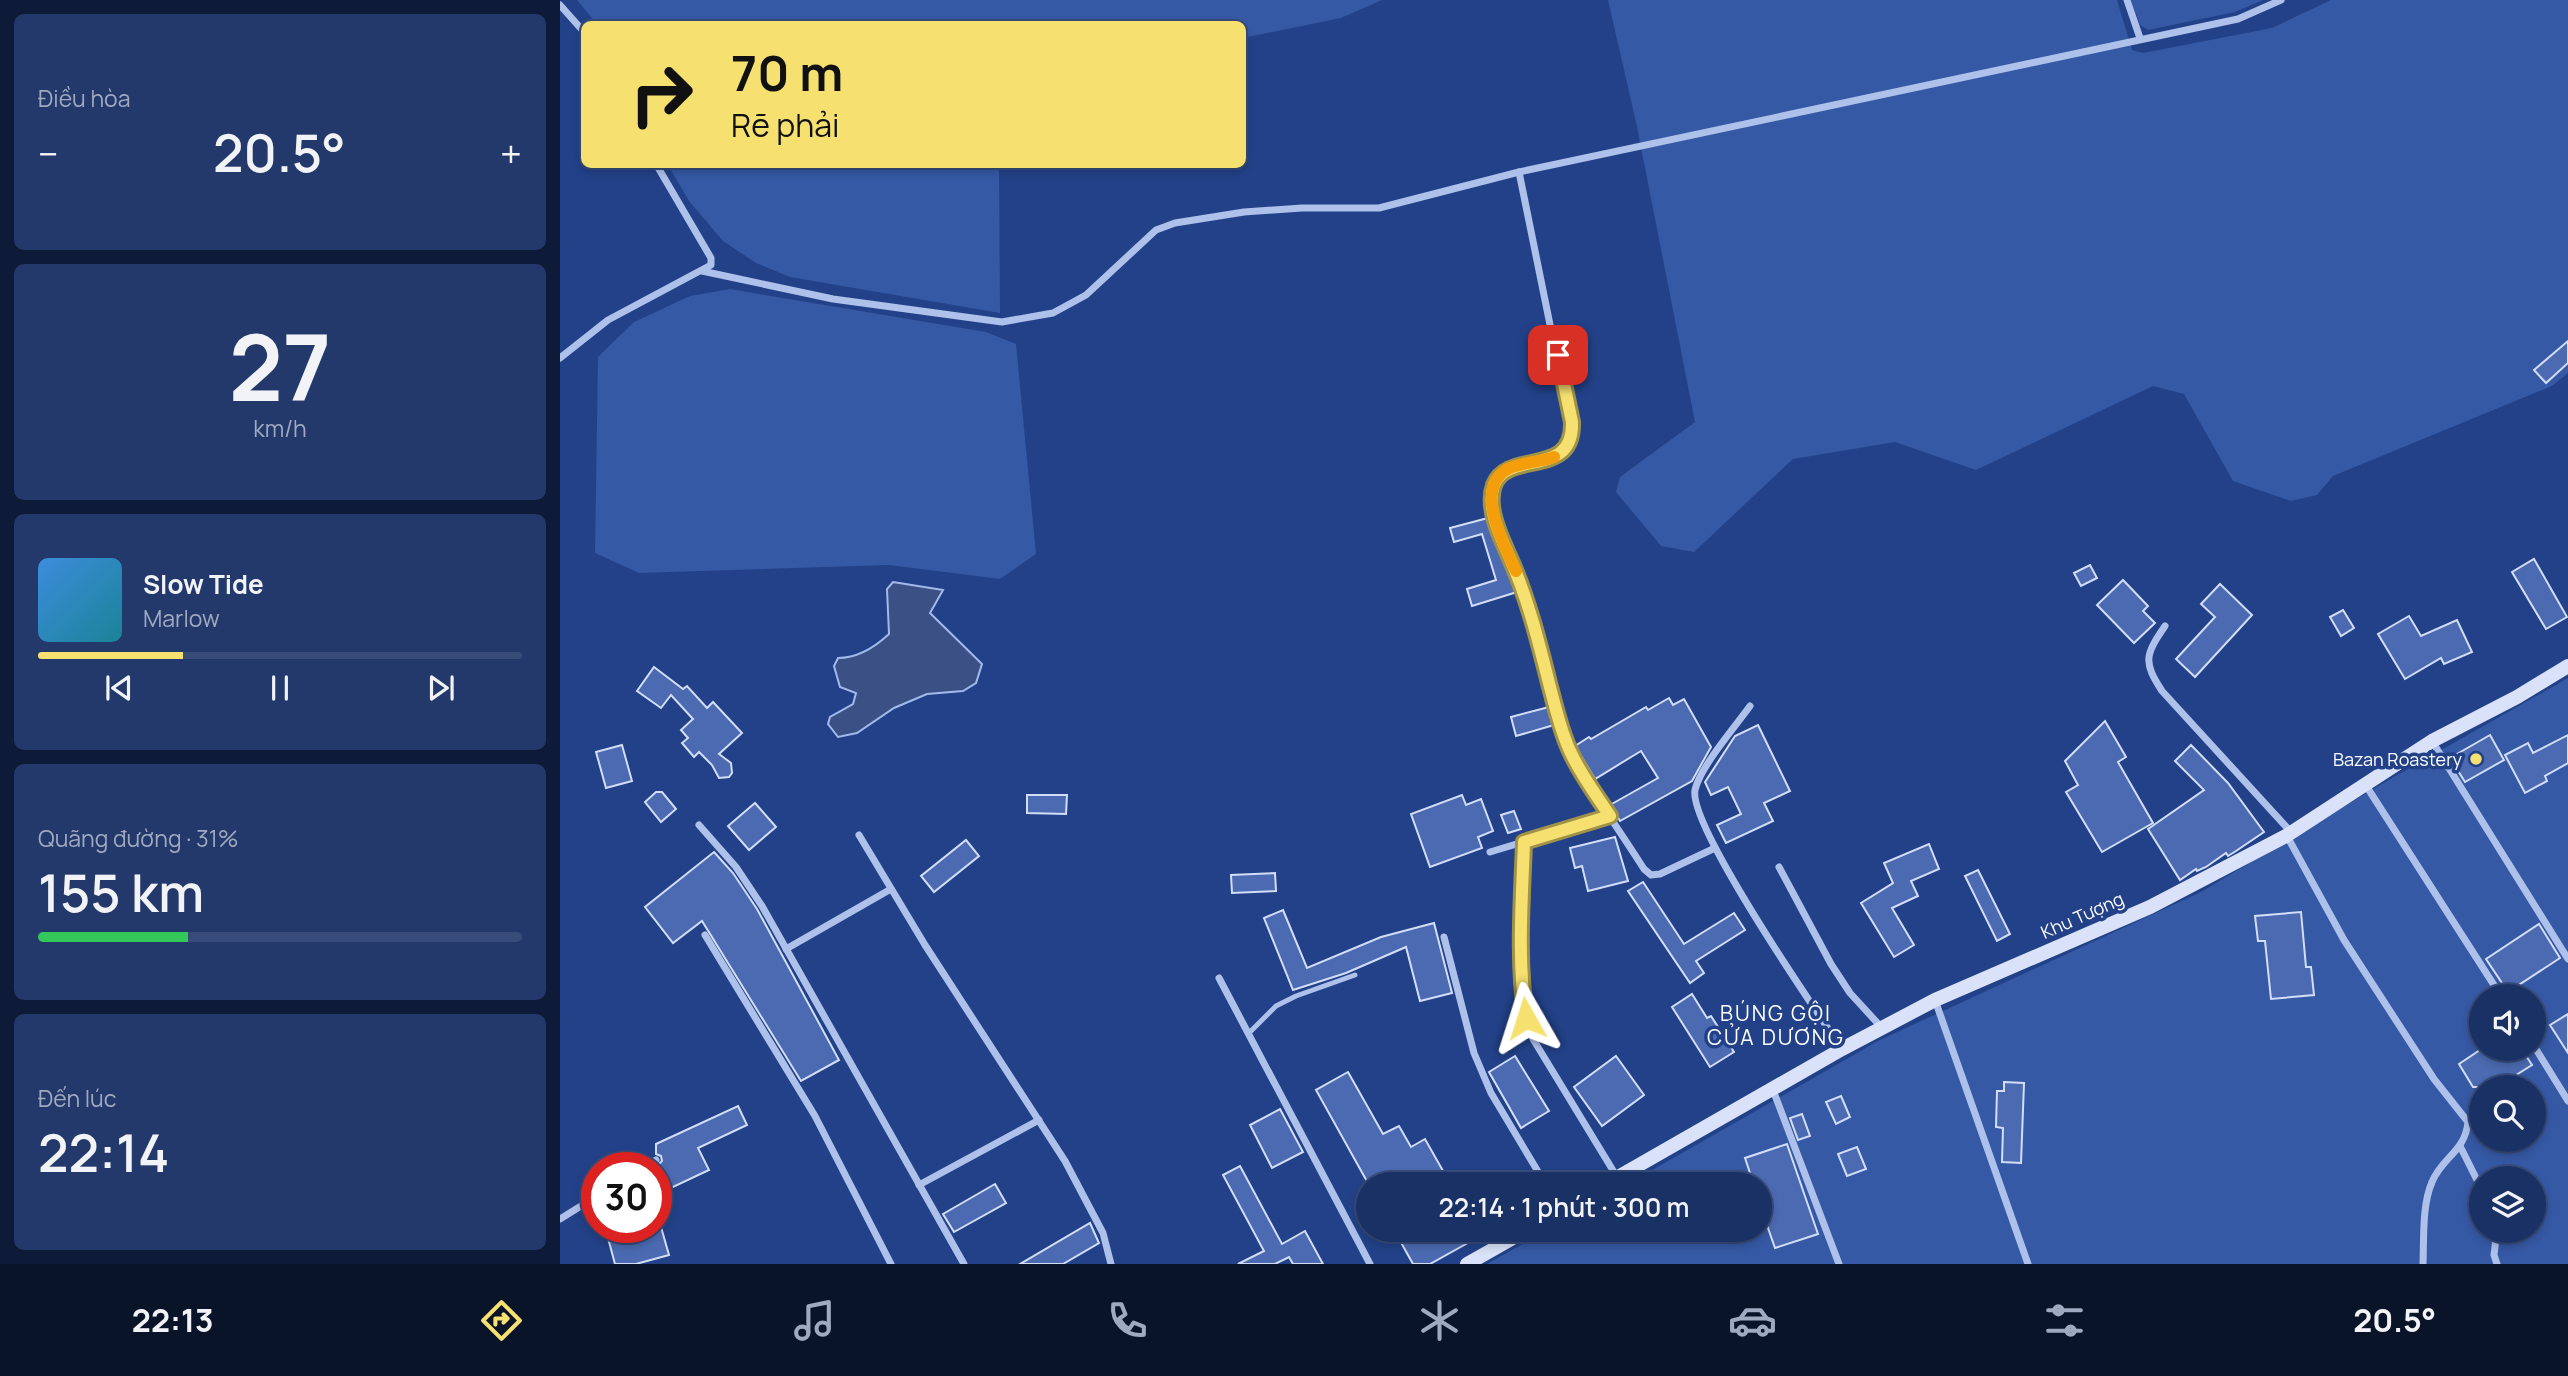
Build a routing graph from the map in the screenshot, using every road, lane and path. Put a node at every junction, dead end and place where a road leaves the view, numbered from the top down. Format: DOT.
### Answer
graph roads {
  1 [pos="2127,0"];
  2 [pos="2281,0"];
  3 [pos="560,5"];
  4 [pos="581,29"];
  5 [pos="2140,38"];
  6 [pos="658,168"];
  7 [pos="1520,172"];
  8 [pos="702,271"];
  9 [pos="560,358"];
  10 [pos="2165,626"];
  11 [pos="2567,670"];
  12 [pos="1750,706"];
  13 [pos="2432,741"];
  14 [pos="2365,784"];
  15 [pos="1610,816"];
  16 [pos="699,825"];
  17 [pos="2289,834"];
  18 [pos="859,835"];
  19 [pos="1524,842"];
  20 [pos="1715,848"];
  21 [pos="1490,852"];
  22 [pos="1779,867"];
  23 [pos="891,889"];
  24 [pos="705,936"];
  25 [pos="1444,937"];
  26 [pos="786,949"];
  27 [pos="2568,959"];
  28 [pos="1355,975"];
  29 [pos="1219,978"];
  30 [pos="2493,984"];
  31 [pos="1935,1000"];
  32 [pos="1882,1028"];
  33 [pos="1248,1034"];
  34 [pos="1842,1049"];
  35 [pos="2543,1061"];
  36 [pos="1773,1090"];
  37 [pos="2568,1101"];
  38 [pos="1039,1120"];
  39 [pos="2460,1146"];
  40 [pos="2470,1166"];
  41 [pos="1538,1172"];
  42 [pos="1605,1172"];
  43 [pos="1626,1172"];
  44 [pos="919,1185"];
  45 [pos="581,1206"];
  46 [pos="560,1219"];
  47 [pos="1505,1242"];
  48 [pos="2495,1243"];
  49 [pos="891,1264"];
  50 [pos="964,1264"];
  51 [pos="1111,1264"];
  52 [pos="1370,1264"];
  53 [pos="1466,1264"];
  54 [pos="1839,1264"];
  55 [pos="2028,1264"];
  56 [pos="2423,1264"];
  57 [pos="2497,1264"];
  1 -- 5 [label="street"];
  2 -- 5 [label="street"];
  3 -- 4 [label="street"];
  5 -- 7 [label="street"];
  6 -- 8 [label="street"];
  7 -- 8 [label="street"];
  7 -- 15 [label="street"];
  8 -- 9 [label="street"];
  10 -- 17 [label="street"];
  11 -- 13 [label="street, Khu Tượng"];
  12 -- 20 [label="street"];
  13 -- 14 [label="street, Khu Tượng"];
  13 -- 27 [label="street"];
  14 -- 17 [label="street, Khu Tượng"];
  14 -- 30 [label="street"];
  15 -- 19 [label="street"];
  15 -- 20 [label="street"];
  16 -- 26 [label="street"];
  17 -- 31 [label="street, Khu Tượng"];
  17 -- 39 [label="street"];
  18 -- 23 [label="street"];
  19 -- 21 [label="street"];
  19 -- 42 [label="street"];
  20 -- 34 [label="street"];
  22 -- 32 [label="street"];
  23 -- 26 [label="street"];
  23 -- 38 [label="street"];
  24 -- 49 [label="street"];
  25 -- 41 [label="street"];
  26 -- 44 [label="street"];
  28 -- 33 [label="lane"];
  29 -- 33 [label="street"];
  31 -- 32 [label="street, Khu Tượng"];
  31 -- 55 [label="street"];
  32 -- 34 [label="street, Khu Tượng"];
  33 -- 52 [label="street"];
  34 -- 36 [label="street, Khu Tượng"];
  35 -- 37 [label="street"];
  36 -- 43 [label="street, Khu Tượng"];
  36 -- 54 [label="street"];
  38 -- 44 [label="street"];
  38 -- 51 [label="street"];
  39 -- 40 [label="street"];
  39 -- 56 [label="street"];
  44 -- 50 [label="street"];
  45 -- 46 [label="street"];
  47 -- 53 [label="street"];
  48 -- 57 [label="street"];
}
